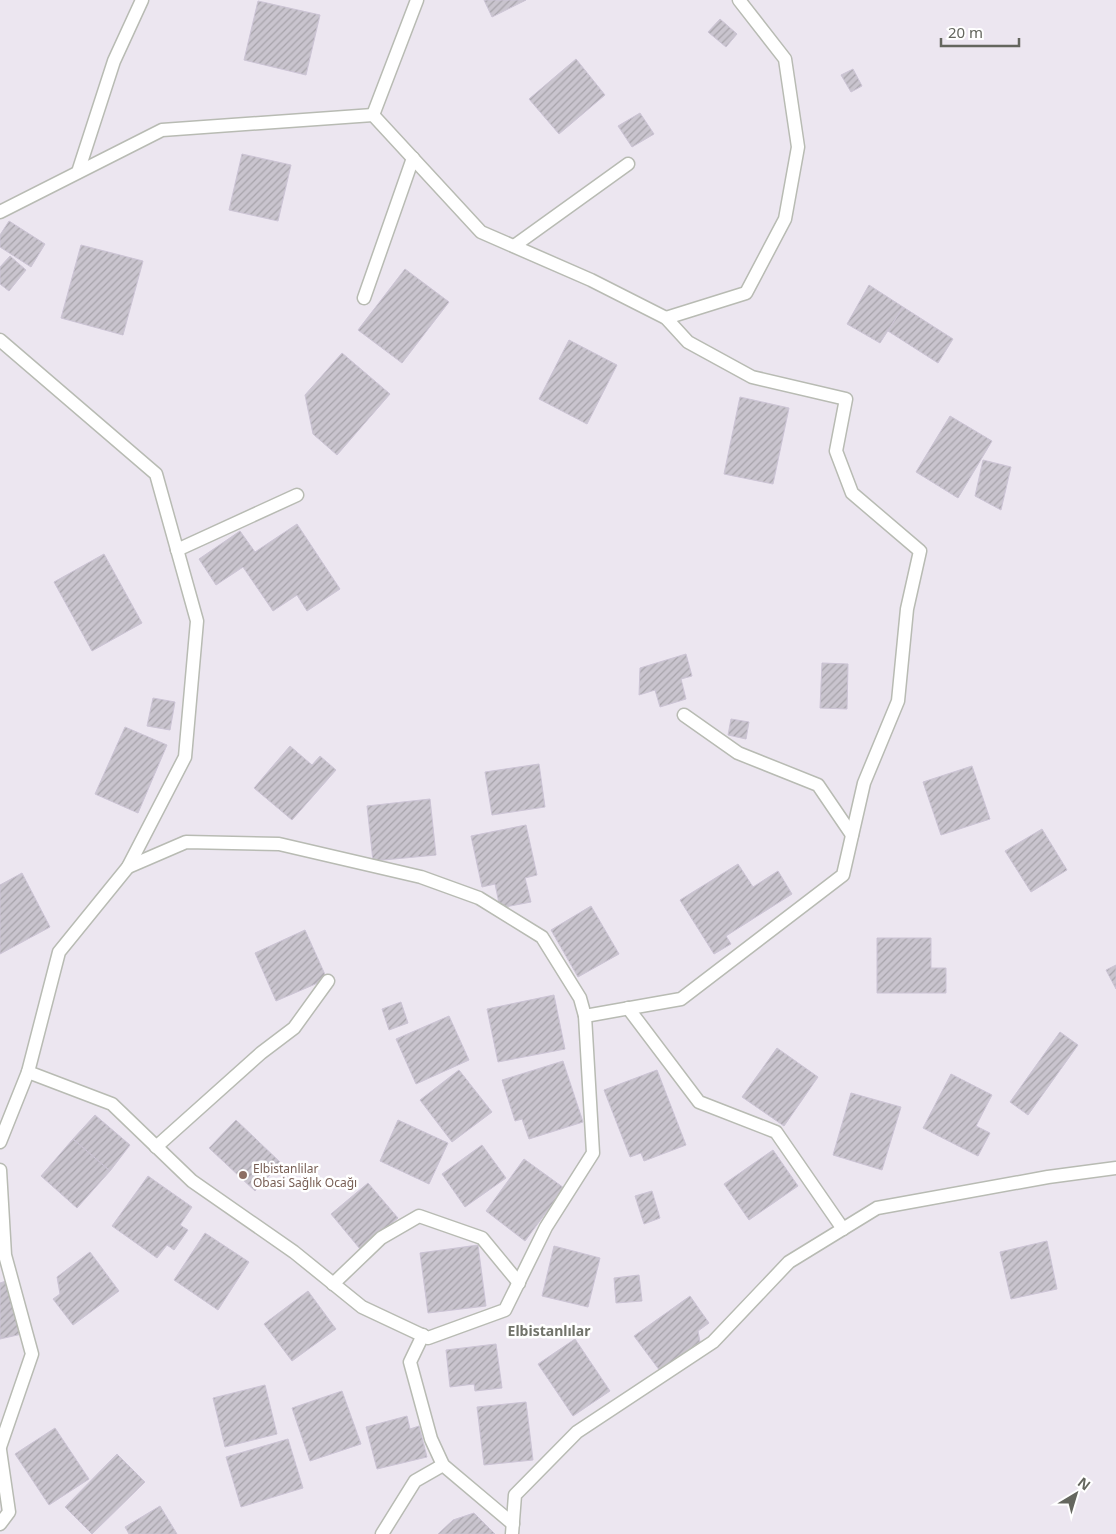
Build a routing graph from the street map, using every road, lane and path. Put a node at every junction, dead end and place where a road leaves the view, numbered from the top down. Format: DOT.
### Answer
graph roads {
  1 [pos="142,0"];
  2 [pos="417,0"];
  3 [pos="739,0"];
  4 [pos="373,115"];
  5 [pos="412,158"];
  6 [pos="628,164"];
  7 [pos="78,172"];
  8 [pos="0,212"];
  9 [pos="514,246"];
  10 [pos="364,298"];
  11 [pos="666,318"];
  12 [pos="0,340"];
  13 [pos="297,495"];
  14 [pos="177,550"];
  15 [pos="684,715"];
  16 [pos="852,835"];
  17 [pos="128,867"];
  18 [pos="328,981"];
  19 [pos="628,1008"];
  20 [pos="585,1016"];
  21 [pos="28,1072"];
  22 [pos="0,1142"];
  23 [pos="156,1147"];
  24 [pos="1116,1168"];
  25 [pos="0,1170"];
  26 [pos="843,1229"];
  27 [pos="3,1256"];
  28 [pos="519,1283"];
  29 [pos="333,1284"];
  30 [pos="423,1336"];
  31 [pos="0,1448"];
  32 [pos="443,1465"];
  33 [pos="0,1524"];
  34 [pos="513,1529"];
  35 [pos="382,1534"];
  1 -- 7 [label="lane"];
  2 -- 4 [label="lane"];
  3 -- 11 [label="lane"];
  4 -- 5 [label="lane"];
  4 -- 7 [label="lane"];
  5 -- 9 [label="lane"];
  5 -- 10 [label="lane"];
  6 -- 9 [label="lane"];
  7 -- 8 [label="lane"];
  9 -- 11 [label="lane"];
  11 -- 16 [label="lane"];
  12 -- 14 [label="lane"];
  13 -- 14 [label="lane"];
  14 -- 17 [label="lane"];
  15 -- 16 [label="lane"];
  16 -- 19 [label="lane"];
  17 -- 20 [label="lane"];
  17 -- 21 [label="lane"];
  18 -- 23 [label="lane"];
  19 -- 20 [label="lane"];
  19 -- 26 [label="lane"];
  20 -- 28 [label="lane"];
  21 -- 22 [label="lane"];
  21 -- 23 [label="lane"];
  23 -- 29 [label="lane"];
  24 -- 26 [label="lane"];
  25 -- 27 [label="lane"];
  26 -- 34 [label="lane"];
  27 -- 31 [label="lane"];
  28 -- 29 [label="lane"];
  28 -- 30 [label="lane"];
  29 -- 30 [label="lane"];
  30 -- 32 [label="lane"];
  31 -- 33 [label="lane"];
  32 -- 34 [label="lane"];
  32 -- 35 [label="lane"];
}
